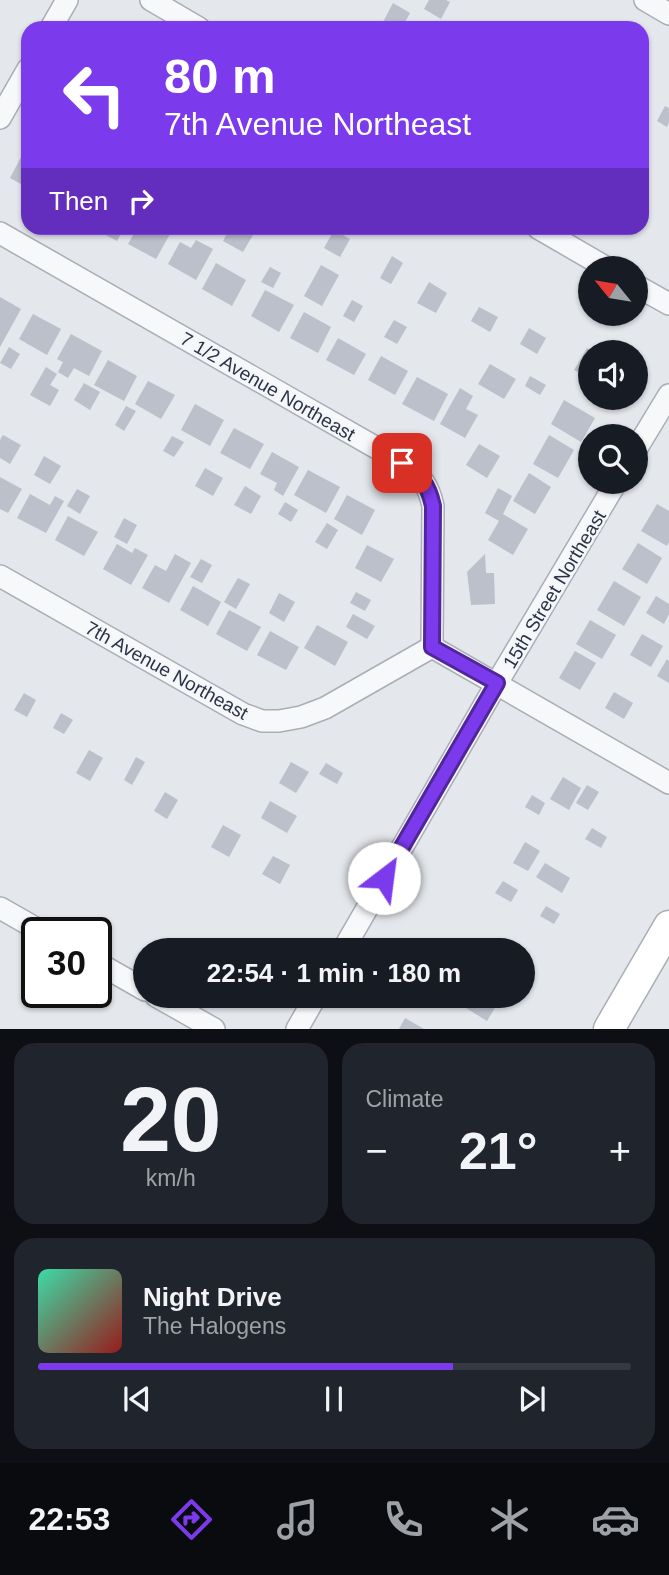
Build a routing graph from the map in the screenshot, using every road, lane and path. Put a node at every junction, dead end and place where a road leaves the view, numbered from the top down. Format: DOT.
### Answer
graph roads {
  1 [pos="67,0"];
  2 [pos="151,0"];
  3 [pos="645,0"];
  4 [pos="669,14"];
  5 [pos="55,21"];
  6 [pos="187,21"];
  7 [pos="21,81"];
  8 [pos="0,118"];
  9 [pos="0,233"];
  10 [pos="550,235"];
  11 [pos="586,256"];
  12 [pos="648,292"];
  13 [pos="669,304"];
  14 [pos="669,394"];
  15 [pos="648,429"];
  16 [pos="609,494"];
  17 [pos="0,576"];
  18 [pos="432,647"];
  19 [pos="497,683"];
  20 [pos="669,783"];
  21 [pos="0,908"];
  22 [pos="21,920"];
  23 [pos="669,926"];
  24 [pos="350,938"];
  25 [pos="112,971"];
  26 [pos="133,983"];
  27 [pos="177,1008"];
  28 [pos="309,1008"];
  29 [pos="214,1029"];
  30 [pos="297,1029"];
  31 [pos="609,1029"];
  1 -- 5 [label="street"];
  2 -- 6 [label="street"];
  3 -- 4 [label="street"];
  7 -- 8 [label="street"];
  9 -- 18 [label="street, 7 1/2 Avenue Northeast"];
  10 -- 11 [label="street"];
  12 -- 13 [label="street"];
  14 -- 15 [label="street"];
  16 -- 19 [label="street, 15th Street Northeast"];
  17 -- 18 [label="street, 7th Avenue Northeast"];
  18 -- 19 [label="street"];
  19 -- 20 [label="street"];
  19 -- 24 [label="street, 15th Street Northeast"];
  21 -- 22 [label="street"];
  23 -- 31 [label="main road"];
  25 -- 26 [label="street"];
  27 -- 29 [label="street"];
  28 -- 30 [label="street"];
}
